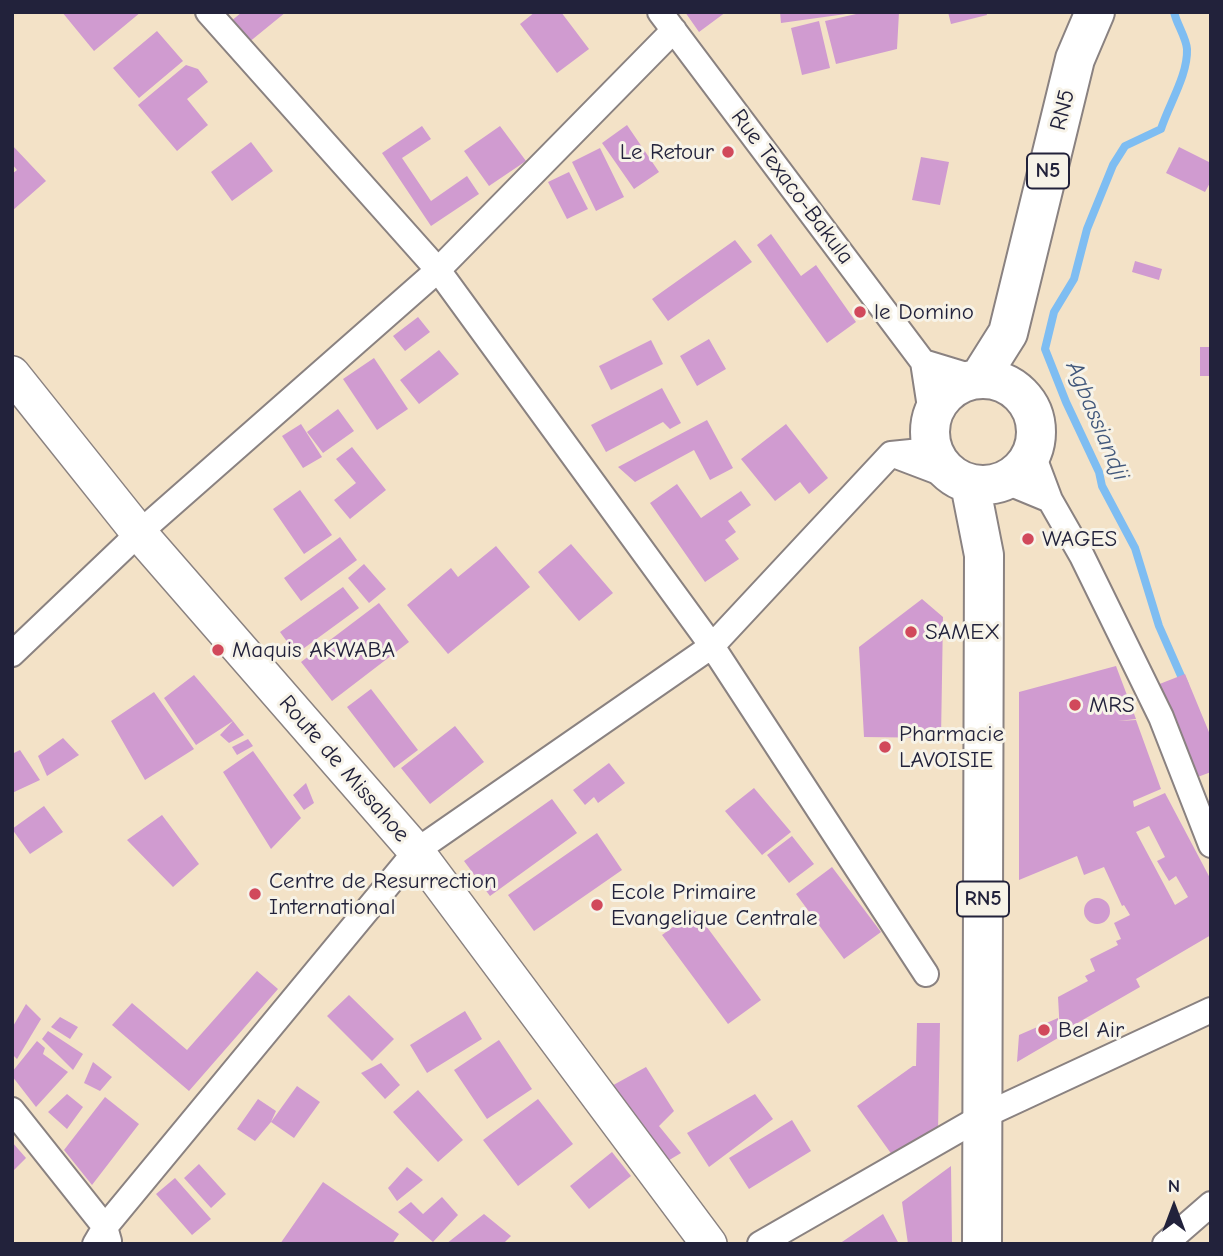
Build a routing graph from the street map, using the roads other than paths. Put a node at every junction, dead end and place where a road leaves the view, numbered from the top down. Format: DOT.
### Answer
graph roads {
  1 [pos="208,12"];
  2 [pos="1095,12"];
  3 [pos="667,21"];
  4 [pos="438,270"];
  5 [pos="1008,333"];
  6 [pos="923,362"];
  7 [pos="12,374"];
  8 [pos="979,379"];
  9 [pos="1021,394"];
  10 [pos="932,432"];
  11 [pos="1032,452"];
  12 [pos="891,454"];
  13 [pos="987,482"];
  14 [pos="1051,500"];
  15 [pos="139,533"];
  16 [pos="712,646"];
  17 [pos="12,654"];
  18 [pos="1211,845"];
  19 [pos="415,851"];
  20 [pos="926,974"];
  21 [pos="1211,1010"];
  22 [pos="12,1110"];
  23 [pos="983,1116"];
  24 [pos="1211,1204"];
  25 [pos="104,1238"];
  26 [pos="709,1244"];
  27 [pos="760,1244"];
  28 [pos="982,1244"];
  29 [pos="1165,1244"];
  1 -- 4 [label="street"];
  2 -- 5 [label="main road, RN5 / N5"];
  3 -- 4 [label="street"];
  3 -- 6 [label="street, Rue Texaco-Bakula"];
  4 -- 15 [label="street"];
  4 -- 16 [label="street"];
  5 -- 8 [label="main road, RN5 / N5"];
  5 -- 9 [label="main road, RN5 / N5"];
  6 -- 8 [label="street"];
  6 -- 10 [label="street, Rue Texaco-Bakula"];
  7 -- 15 [label="main road, Route de Missahoe"];
  8 -- 9 [label="main road"];
  8 -- 10 [label="main road"];
  9 -- 11 [label="main road, RN5"];
  10 -- 12 [label="street"];
  10 -- 13 [label="main road"];
  11 -- 13 [label="main road"];
  11 -- 14 [label="street"];
  12 -- 13 [label="street"];
  12 -- 16 [label="street"];
  13 -- 14 [label="street"];
  13 -- 23 [label="main road, RN5 / RN5"];
  14 -- 18 [label="street"];
  15 -- 17 [label="street"];
  15 -- 19 [label="main road, Route de Missahoe"];
  16 -- 19 [label="street"];
  16 -- 20 [label="street"];
  19 -- 25 [label="street"];
  19 -- 26 [label="main road, Route de Missahoe"];
  21 -- 23 [label="street"];
  22 -- 25 [label="street"];
  23 -- 27 [label="street"];
  23 -- 28 [label="main road, RN5 / RN5"];
  24 -- 29 [label="street"];
}
